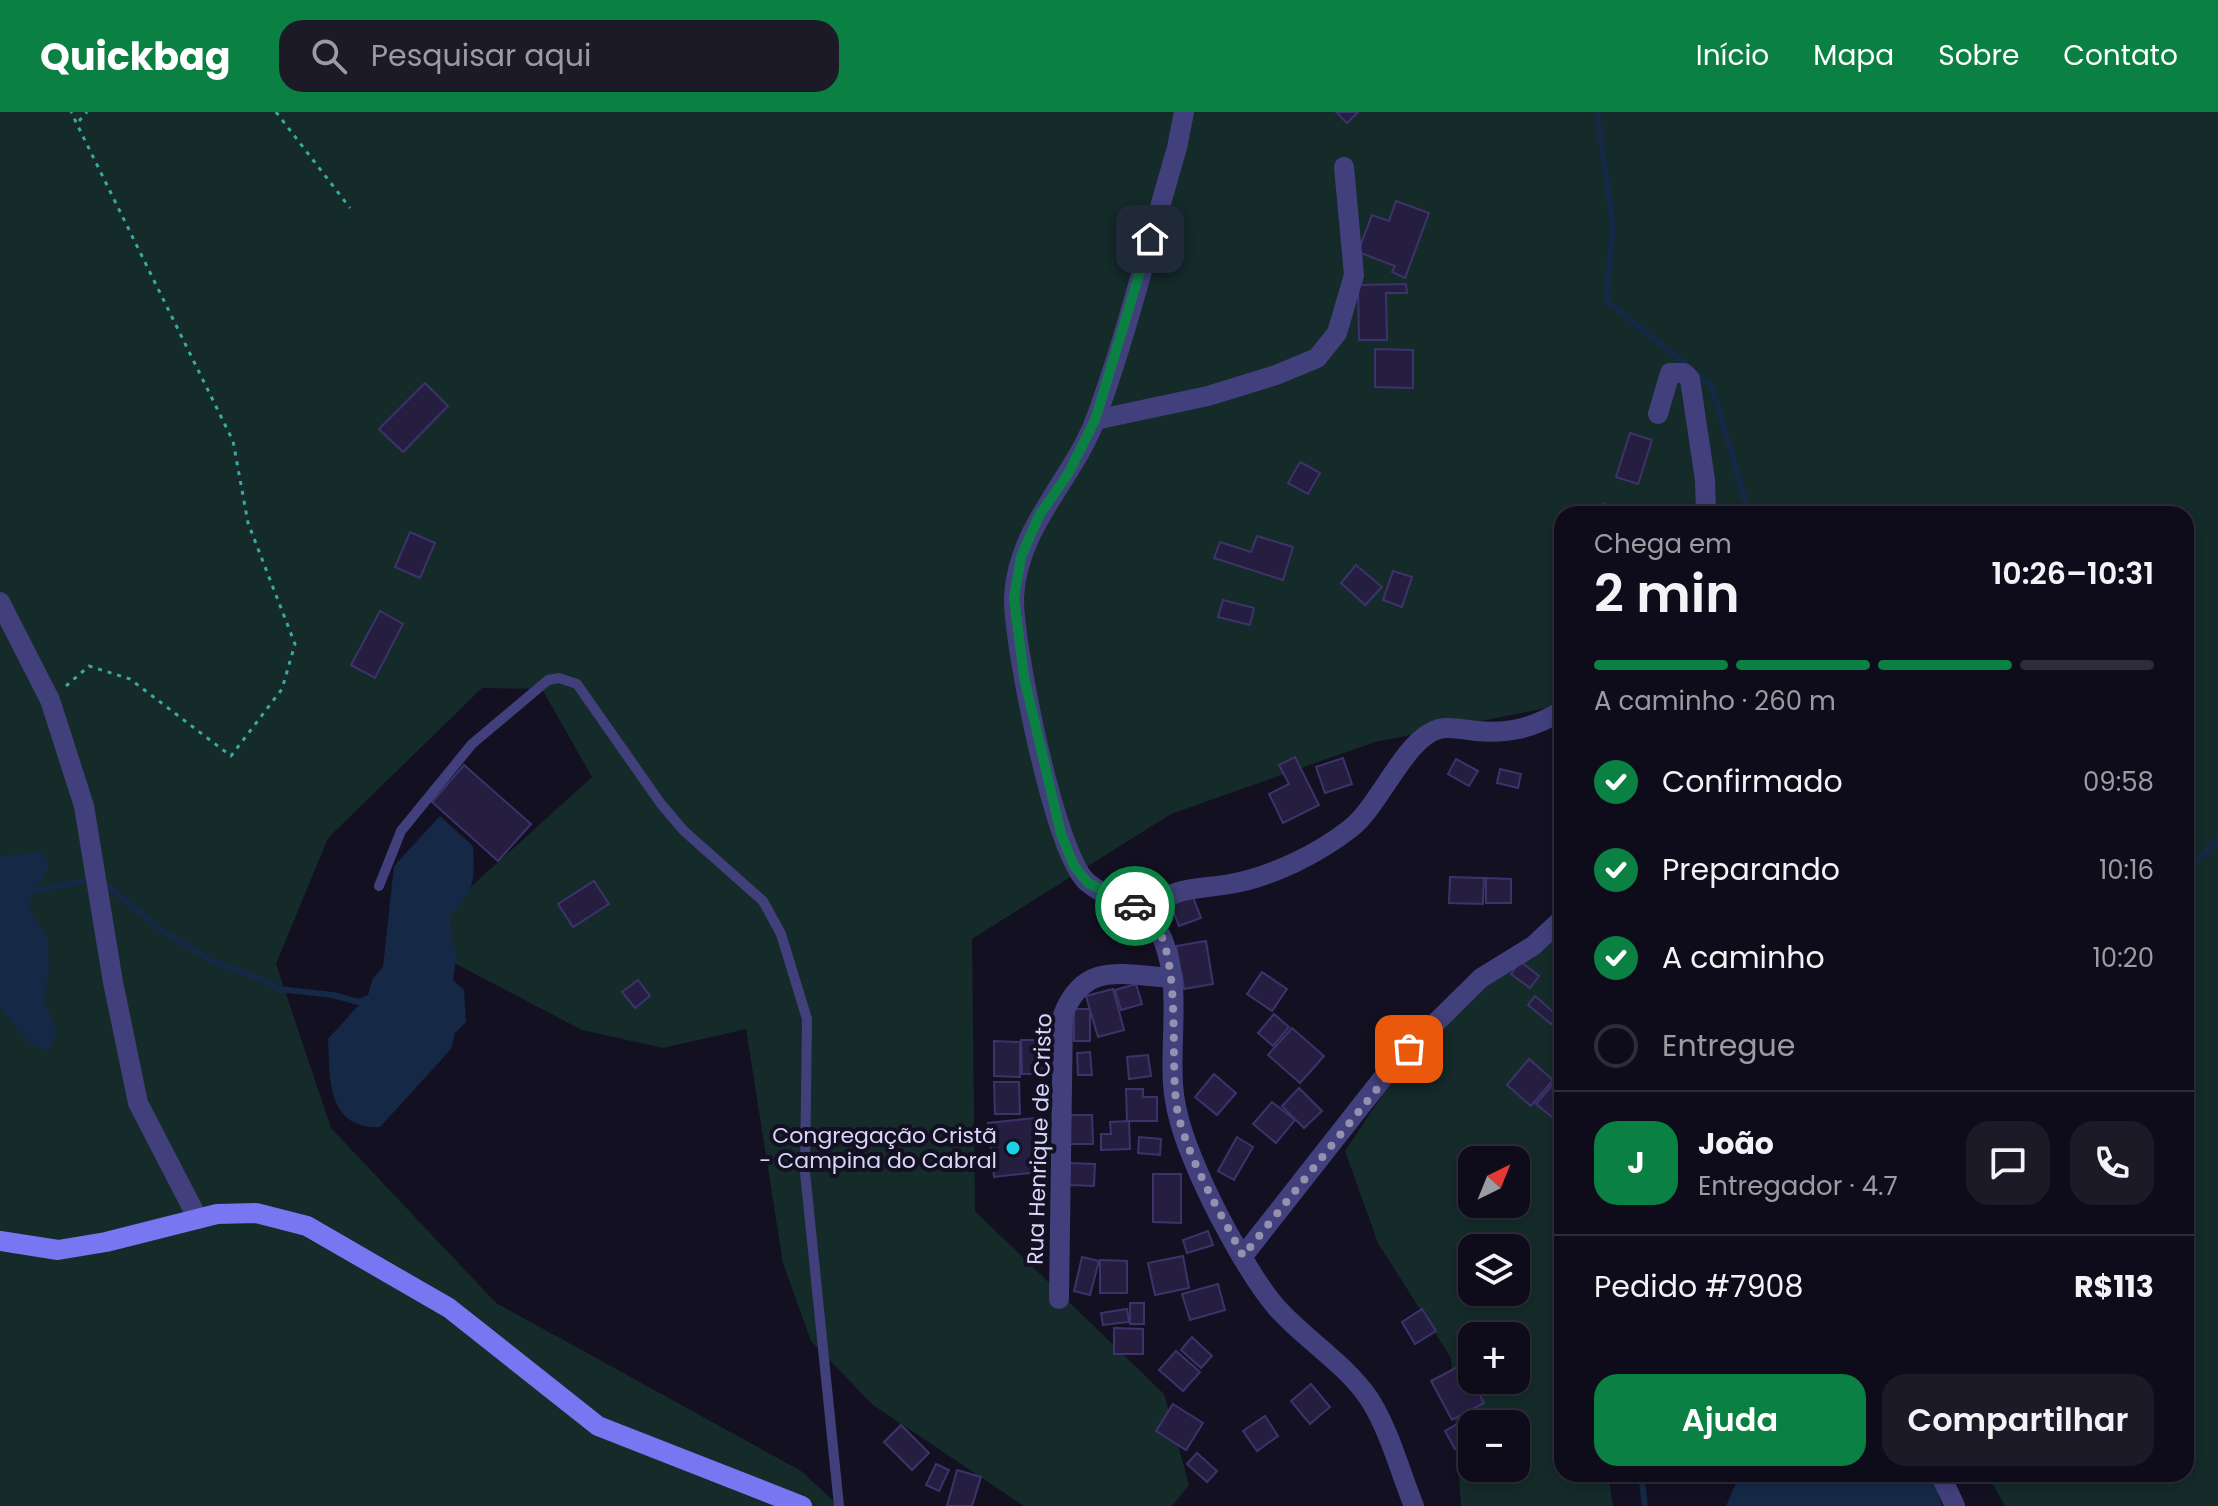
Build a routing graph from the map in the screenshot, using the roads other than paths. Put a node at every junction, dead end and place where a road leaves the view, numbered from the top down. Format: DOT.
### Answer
graph roads {
  1 [pos="1184,112"];
  2 [pos="1344,167"];
  3 [pos="1658,414"];
  4 [pos="1095,420"];
  5 [pos="1706,506"];
  6 [pos="0,602"];
  7 [pos="1554,715"];
  8 [pos="379,886"];
  9 [pos="1145,910"];
  10 [pos="1554,926"];
  11 [pos="1173,978"];
  12 [pos="198,1219"];
  13 [pos="0,1241"];
  14 [pos="1243,1256"];
  15 [pos="1059,1299"];
  16 [pos="1944,1482"];
  17 [pos="802,1506"];
  18 [pos="839,1506"];
  19 [pos="1414,1506"];
  20 [pos="1955,1506"];
  1 -- 4 [label="street"];
  2 -- 4 [label="street"];
  3 -- 5 [label="street"];
  4 -- 9 [label="street"];
  6 -- 12 [label="street"];
  7 -- 9 [label="street"];
  8 -- 18 [label="lane"];
  9 -- 11 [label="street"];
  10 -- 14 [label="street"];
  11 -- 14 [label="street"];
  11 -- 15 [label="street, Rua Henrique de Cristo"];
  12 -- 13 [label="street"];
  12 -- 17 [label="street"];
  14 -- 19 [label="street"];
  16 -- 20 [label="street"];
}
